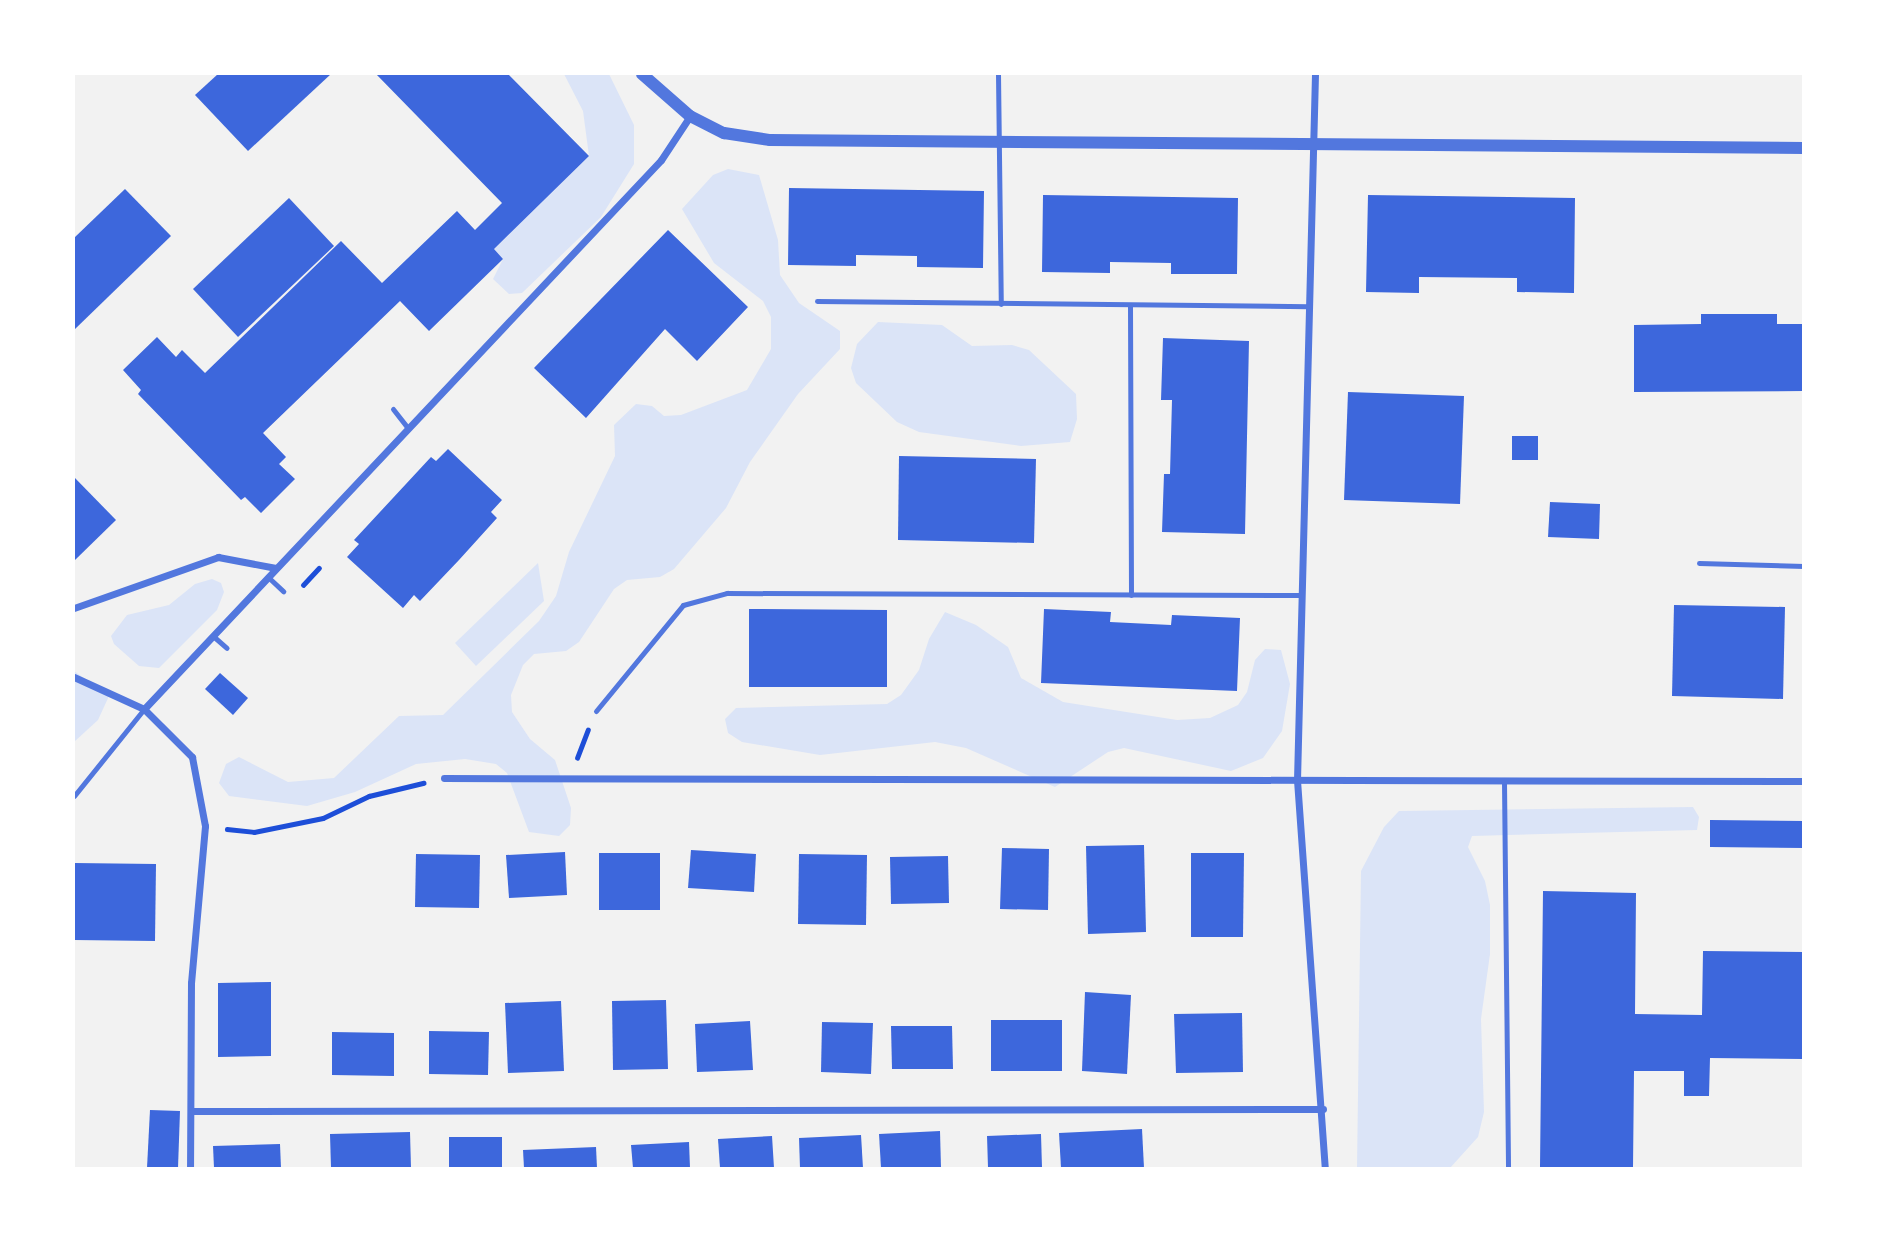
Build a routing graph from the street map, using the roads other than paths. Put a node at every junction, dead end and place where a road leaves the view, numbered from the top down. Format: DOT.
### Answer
graph roads {
  1 [pos="642,74"];
  2 [pos="998,74"];
  3 [pos="1315,74"];
  4 [pos="690,116"];
  5 [pos="999,144"];
  6 [pos="1316,144"];
  7 [pos="1804,148"];
  8 [pos="817,301"];
  9 [pos="1001,304"];
  10 [pos="1130,304"];
  11 [pos="1308,306"];
  12 [pos="393,409"];
  13 [pos="408,428"];
  14 [pos="1699,563"];
  15 [pos="1804,566"];
  16 [pos="276,568"];
  17 [pos="268,577"];
  18 [pos="284,591"];
  19 [pos="1132,595"];
  20 [pos="1302,595"];
  21 [pos="74,608"];
  22 [pos="213,636"];
  23 [pos="226,648"];
  24 [pos="74,677"];
  25 [pos="144,709"];
  26 [pos="596,711"];
  27 [pos="444,778"];
  28 [pos="1297,780"];
  29 [pos="1804,781"];
  30 [pos="1504,782"];
  31 [pos="74,796"];
  32 [pos="1323,1109"];
  33 [pos="192,1111"];
  34 [pos="190,1168"];
  35 [pos="1325,1168"];
  36 [pos="1508,1168"];
  1 -- 4 [label="street"];
  2 -- 5 [label="lane"];
  3 -- 6 [label="street"];
  4 -- 5 [label="street"];
  4 -- 13 [label="street"];
  5 -- 6 [label="street"];
  5 -- 9 [label="lane"];
  6 -- 7 [label="street"];
  6 -- 11 [label="street"];
  8 -- 9 [label="lane"];
  9 -- 10 [label="lane"];
  10 -- 11 [label="lane"];
  10 -- 19 [label="lane"];
  11 -- 20 [label="street"];
  12 -- 13 [label="lane"];
  13 -- 16 [label="street"];
  14 -- 15 [label="lane"];
  16 -- 17 [label="street"];
  16 -- 21 [label="street"];
  17 -- 18 [label="lane"];
  17 -- 22 [label="street"];
  19 -- 20 [label="lane"];
  19 -- 26 [label="lane"];
  20 -- 28 [label="street"];
  22 -- 23 [label="lane"];
  22 -- 25 [label="street"];
  24 -- 25 [label="street"];
  25 -- 31 [label="lane"];
  25 -- 33 [label="street"];
  27 -- 28 [label="street"];
  28 -- 30 [label="street"];
  28 -- 32 [label="street"];
  29 -- 30 [label="street"];
  30 -- 36 [label="lane"];
  32 -- 33 [label="street"];
  32 -- 35 [label="street"];
  33 -- 34 [label="street"];
}
